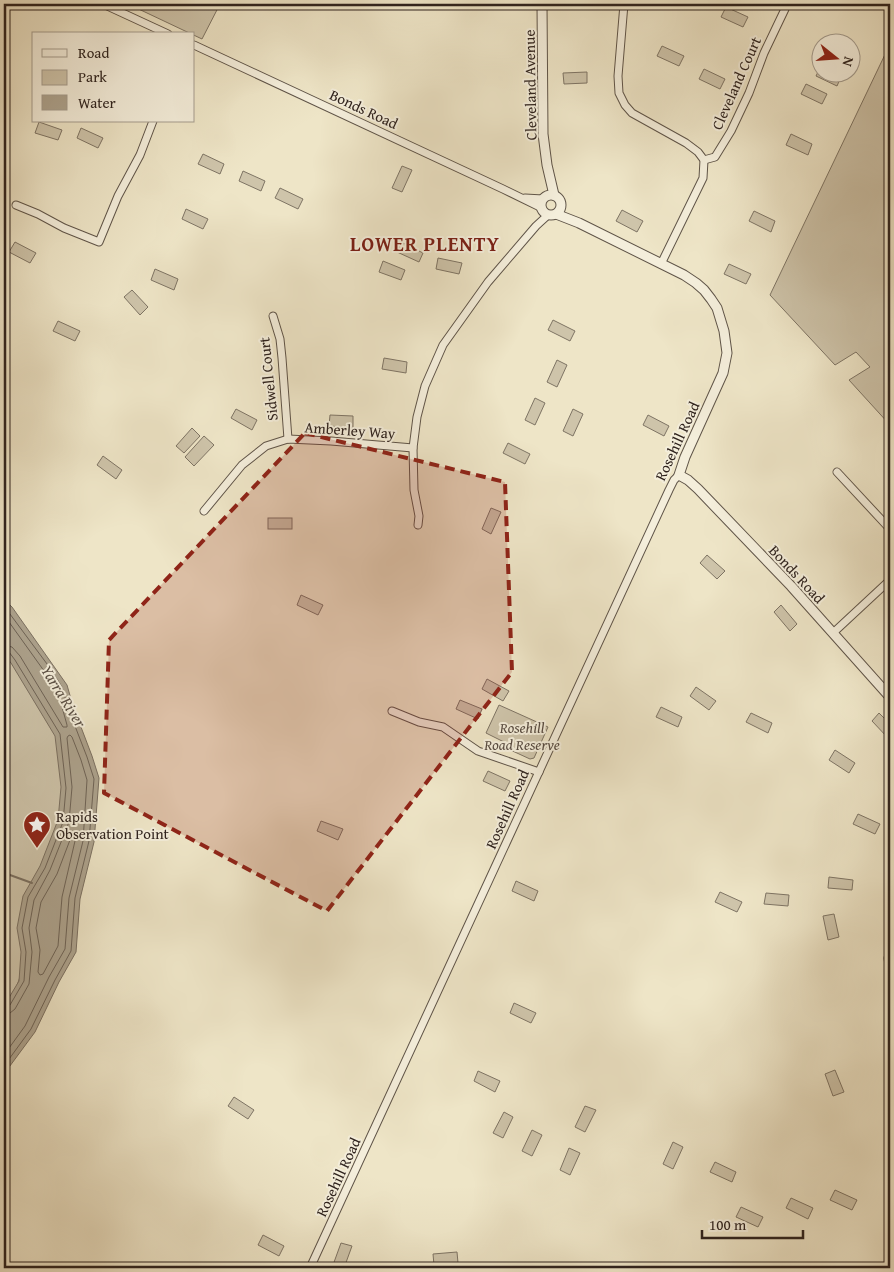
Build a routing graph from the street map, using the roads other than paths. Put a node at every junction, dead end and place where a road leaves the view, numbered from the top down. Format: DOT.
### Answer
graph roads {
  1 [pos="103,4"];
  2 [pos="542,4"];
  3 [pos="624,4"];
  4 [pos="785,9"];
  5 [pos="164,32"];
  6 [pos="195,45"];
  7 [pos="153,122"];
  8 [pos="704,160"];
  9 [pos="16,204"];
  10 [pos="549,206"];
  11 [pos="661,264"];
  12 [pos="273,316"];
  13 [pos="724,331"];
  14 [pos="288,439"];
  15 [pos="413,448"];
  16 [pos="837,472"];
  17 [pos="679,475"];
  18 [pos="204,511"];
  19 [pos="418,525"];
  20 [pos="890,529"];
  21 [pos="890,580"];
  22 [pos="833,633"];
  23 [pos="890,697"];
  24 [pos="392,711"];
  25 [pos="539,772"];
  26 [pos="888,958"];
  27 [pos="890,972"];
  28 [pos="310,1268"];
  29 [pos="626,1268"];
  30 [pos="649,1268"];
  1 -- 5 [label="street"];
  2 -- 10 [label="street, Cleveland Avenue"];
  3 -- 8 [label="street"];
  4 -- 8 [label="street, Cleveland Court"];
  6 -- 10 [label="street, Bonds Road"];
  7 -- 9 [label="street"];
  8 -- 11 [label="street"];
  10 -- 11 [label="street, Bonds Road"];
  10 -- 15 [label="street, Amberley Way"];
  11 -- 13 [label="street, Bonds Road"];
  12 -- 14 [label="street, Sidwell Court"];
  13 -- 17 [label="street, Rosehill Road"];
  14 -- 15 [label="street, Amberley Way"];
  14 -- 18 [label="street, Amberley Way"];
  15 -- 19 [label="street"];
  16 -- 20 [label="street"];
  17 -- 22 [label="street, Bonds Road"];
  17 -- 25 [label="street, Rosehill Road"];
  21 -- 22 [label="street"];
  22 -- 23 [label="street, Bonds Road"];
  24 -- 25 [label="street"];
  25 -- 28 [label="street, Rosehill Road"];
  26 -- 27 [label="street"];
  29 -- 30 [label="street"];
}
